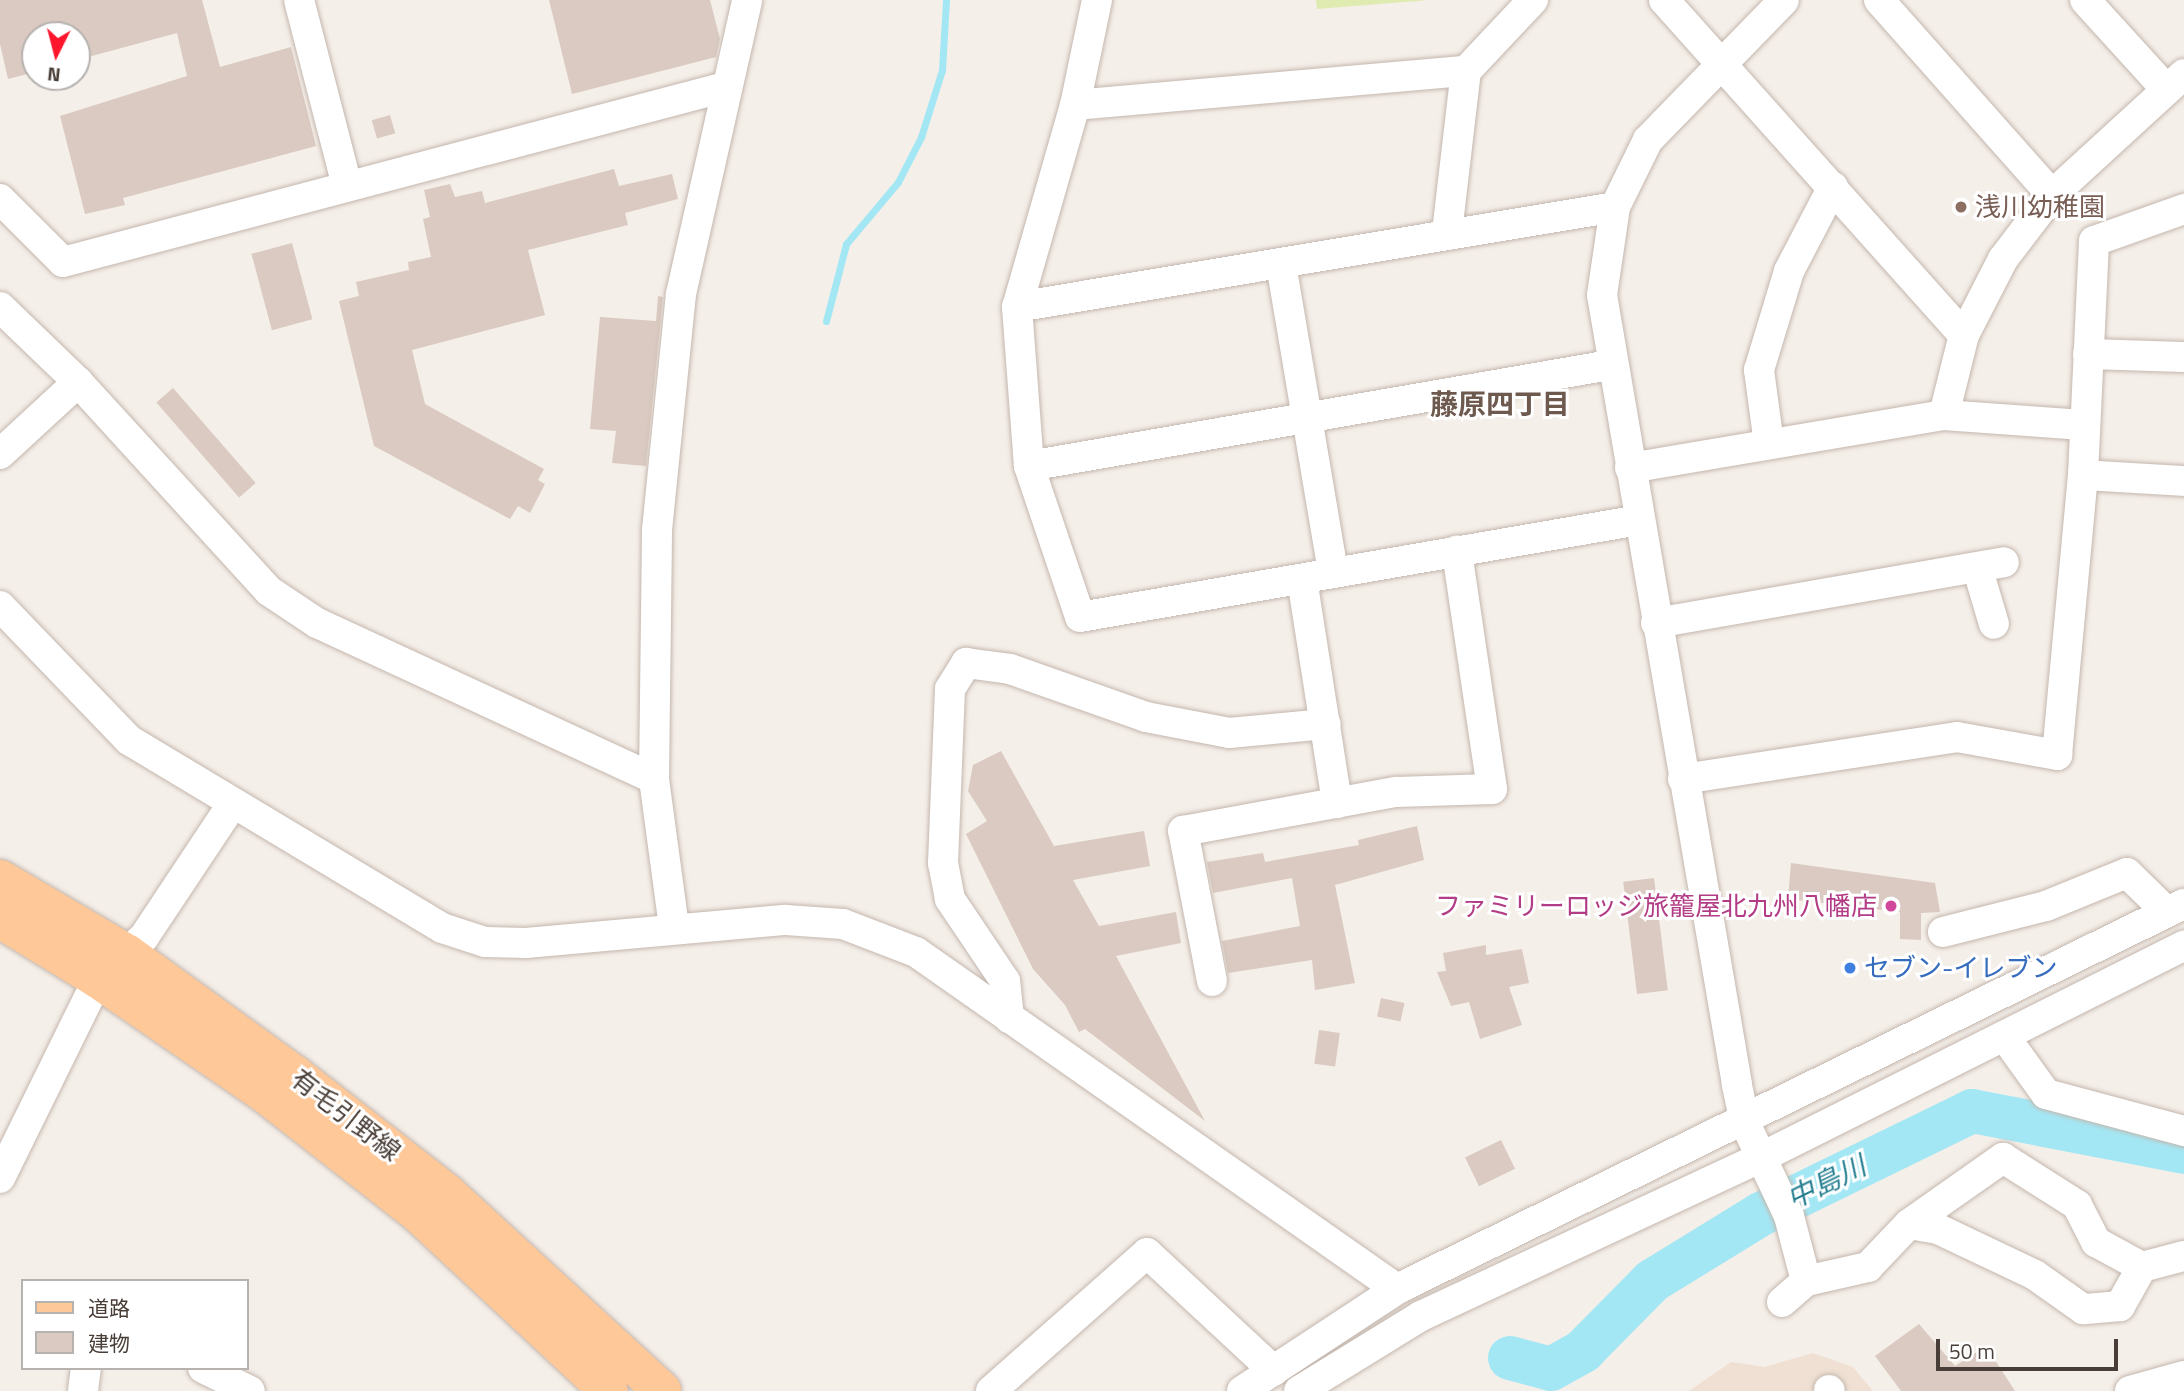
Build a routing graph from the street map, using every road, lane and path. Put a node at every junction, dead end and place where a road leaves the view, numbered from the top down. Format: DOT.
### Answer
graph roads {
  1 [pos="299,0"];
  2 [pos="747,0"];
  3 [pos="1097,0"];
  4 [pos="1533,0"];
  5 [pos="1664,0"];
  6 [pos="1784,0"];
  7 [pos="1879,0"];
  8 [pos="2085,0"];
  9 [pos="1720,60"];
  10 [pos="1466,71"];
  11 [pos="2175,82"];
  12 [pos="725,86"];
  13 [pos="1075,105"];
  14 [pos="347,186"];
  15 [pos="1833,187"];
  16 [pos="2052,195"];
  17 [pos="0,199"];
  18 [pos="1615,207"];
  19 [pos="2184,209"];
  20 [pos="1447,232"];
  21 [pos="1281,264"];
  22 [pos="0,307"];
  23 [pos="1017,307"];
  24 [pos="1964,335"];
  25 [pos="2088,354"];
  26 [pos="2184,357"];
  27 [pos="1610,365"];
  28 [pos="78,382"];
  29 [pos="1944,415"];
  30 [pos="1307,417"];
  31 [pos="2083,425"];
  32 [pos="1769,444"];
  33 [pos="0,454"];
  34 [pos="1029,466"];
  35 [pos="1630,468"];
  36 [pos="2083,475"];
  37 [pos="2184,481"];
  38 [pos="1639,520"];
  39 [pos="1457,551"];
  40 [pos="1333,572"];
  41 [pos="1302,579"];
  42 [pos="0,606"];
  43 [pos="1656,623"];
  44 [pos="1994,624"];
  45 [pos="1326,724"];
  46 [pos="654,779"];
  47 [pos="1683,779"];
  48 [pos="233,803"];
  49 [pos="1337,803"];
  50 [pos="0,878"];
  51 [pos="2176,908"];
  52 [pos="0,919"];
  53 [pos="674,927"];
  54 [pos="1943,932"];
  55 [pos="2184,946"];
  56 [pos="128,954"];
  57 [pos="99,979"];
  58 [pos="1212,981"];
  59 [pos="1009,1018"];
  60 [pos="2005,1037"];
  61 [pos="1745,1123"];
  62 [pos="2184,1131"];
  63 [pos="1762,1157"];
  64 [pos="0,1178"];
  65 [pos="1909,1224"];
  66 [pos="2184,1256"];
  67 [pos="2142,1267"];
  68 [pos="1806,1281"];
  69 [pos="1397,1289"];
  70 [pos="1782,1302"];
  71 [pos="86,1370"];
  72 [pos="207,1370"];
  73 [pos="1274,1370"];
  74 [pos="597,1375"];
  75 [pos="2184,1376"];
  76 [pos="83,1391"];
  77 [pos="250,1391"];
  78 [pos="662,1391"];
  79 [pos="991,1391"];
  80 [pos="1242,1391"];
  81 [pos="1299,1391"];
  82 [pos="2130,1391"];
  1 -- 14 [label="street"];
  2 -- 12 [label="street"];
  3 -- 13 [label="street"];
  4 -- 10 [label="street"];
  5 -- 9 [label="street"];
  6 -- 9 [label="street"];
  7 -- 16 [label="street"];
  8 -- 11 [label="street"];
  9 -- 15 [label="street"];
  9 -- 18 [label="street"];
  10 -- 13 [label="street"];
  10 -- 20 [label="street"];
  11 -- 16 [label="street"];
  12 -- 14 [label="street"];
  12 -- 46 [label="street"];
  13 -- 23 [label="street"];
  14 -- 17 [label="street"];
  15 -- 24 [label="street"];
  15 -- 32 [label="street"];
  16 -- 24 [label="street"];
  18 -- 20 [label="street"];
  18 -- 27 [label="street"];
  19 -- 25 [label="street"];
  20 -- 21 [label="street"];
  21 -- 23 [label="street"];
  21 -- 30 [label="street"];
  22 -- 28 [label="street"];
  23 -- 34 [label="street"];
  24 -- 29 [label="street"];
  25 -- 26 [label="street"];
  25 -- 31 [label="street"];
  27 -- 30 [label="street"];
  27 -- 35 [label="street"];
  28 -- 33 [label="street"];
  28 -- 46 [label="street"];
  29 -- 31 [label="street"];
  29 -- 32 [label="street"];
  30 -- 34 [label="street"];
  30 -- 40 [label="street"];
  31 -- 36 [label="street"];
  32 -- 35 [label="street"];
  34 -- 41 [label="street"];
  35 -- 38 [label="street"];
  36 -- 37 [label="street"];
  36 -- 47 [label="street"];
  38 -- 39 [label="street"];
  38 -- 43 [label="street"];
  39 -- 40 [label="street"];
  39 -- 49 [label="street"];
  40 -- 41 [label="street"];
  41 -- 45 [label="street"];
  42 -- 48 [label="street"];
  43 -- 44 [label="street"];
  43 -- 47 [label="street"];
  45 -- 49 [label="street"];
  45 -- 59 [label="street"];
  46 -- 53 [label="street"];
  47 -- 61 [label="street"];
  48 -- 53 [label="street"];
  48 -- 56 [label="street"];
  49 -- 58 [label="street"];
  50 -- 56 [label="main road, 有毛引野線"];
  51 -- 54 [label="street"];
  51 -- 61 [label="street"];
  52 -- 57 [label="main road, 有毛引野線"];
  53 -- 59 [label="street"];
  55 -- 60 [label="street"];
  56 -- 57 [label="street"];
  56 -- 74 [label="main road, 有毛引野線"];
  57 -- 64 [label="street"];
  57 -- 74 [label="main road, 有毛引野線"];
  59 -- 69 [label="street"];
  60 -- 62 [label="street"];
  60 -- 63 [label="street"];
  61 -- 63 [label="street"];
  61 -- 69 [label="street"];
  63 -- 68 [label="street"];
  63 -- 81 [label="street"];
  65 -- 67 [label="street"];
  65 -- 67 [label="street"];
  65 -- 68 [label="street"];
  66 -- 67 [label="street"];
  68 -- 70 [label="street"];
  69 -- 73 [label="street"];
  71 -- 76 [label="street"];
  72 -- 77 [label="street"];
  73 -- 79 [label="street"];
  73 -- 80 [label="street"];
  74 -- 78 [label="main road, 有毛引野線"];
  75 -- 82 [label="street"];
}
